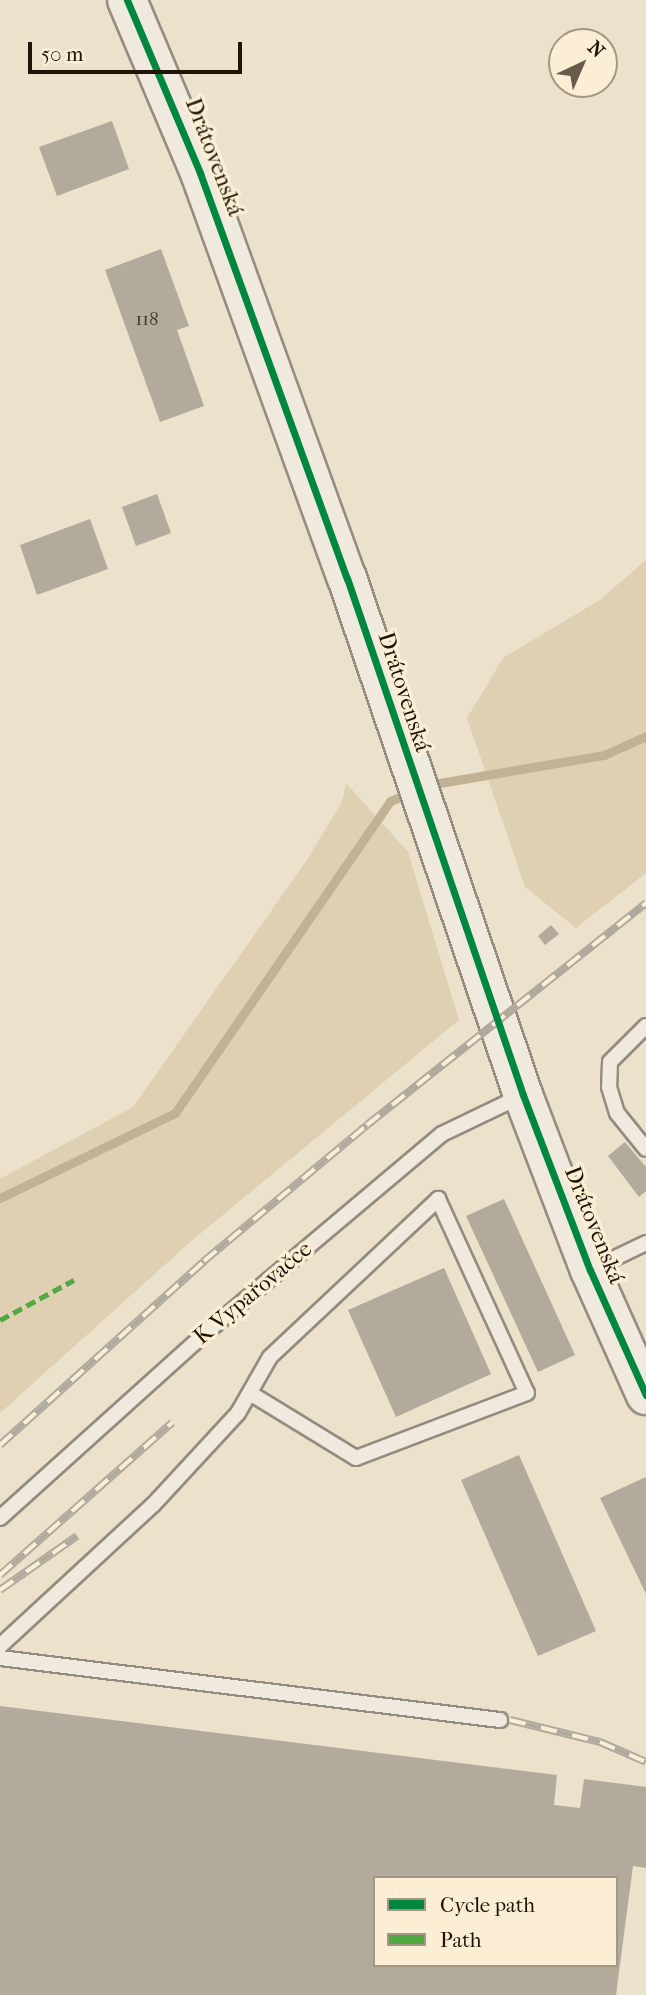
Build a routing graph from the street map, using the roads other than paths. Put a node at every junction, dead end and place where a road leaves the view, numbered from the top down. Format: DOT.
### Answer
graph roads {
  1 [pos="127,0"];
  2 [pos="646,1026"];
  3 [pos="523,1095"];
  4 [pos="646,1149"];
  5 [pos="646,1242"];
  6 [pos="590,1270"];
  7 [pos="250,1393"];
  8 [pos="646,1395"];
  9 [pos="0,1518"];
  10 [pos="0,1646"];
  11 [pos="0,1658"];
  12 [pos="500,1720"];
  1 -- 3 [label="street, Drátovenská"];
  2 -- 4 [label="lane"];
  3 -- 6 [label="street, Drátovenská"];
  3 -- 9 [label="lane, K Vypařovačce"];
  5 -- 6 [label="lane"];
  6 -- 8 [label="street, Drátovenská"];
  7 -- 7 [label="lane"];
  7 -- 10 [label="lane"];
  11 -- 12 [label="lane"];
}
